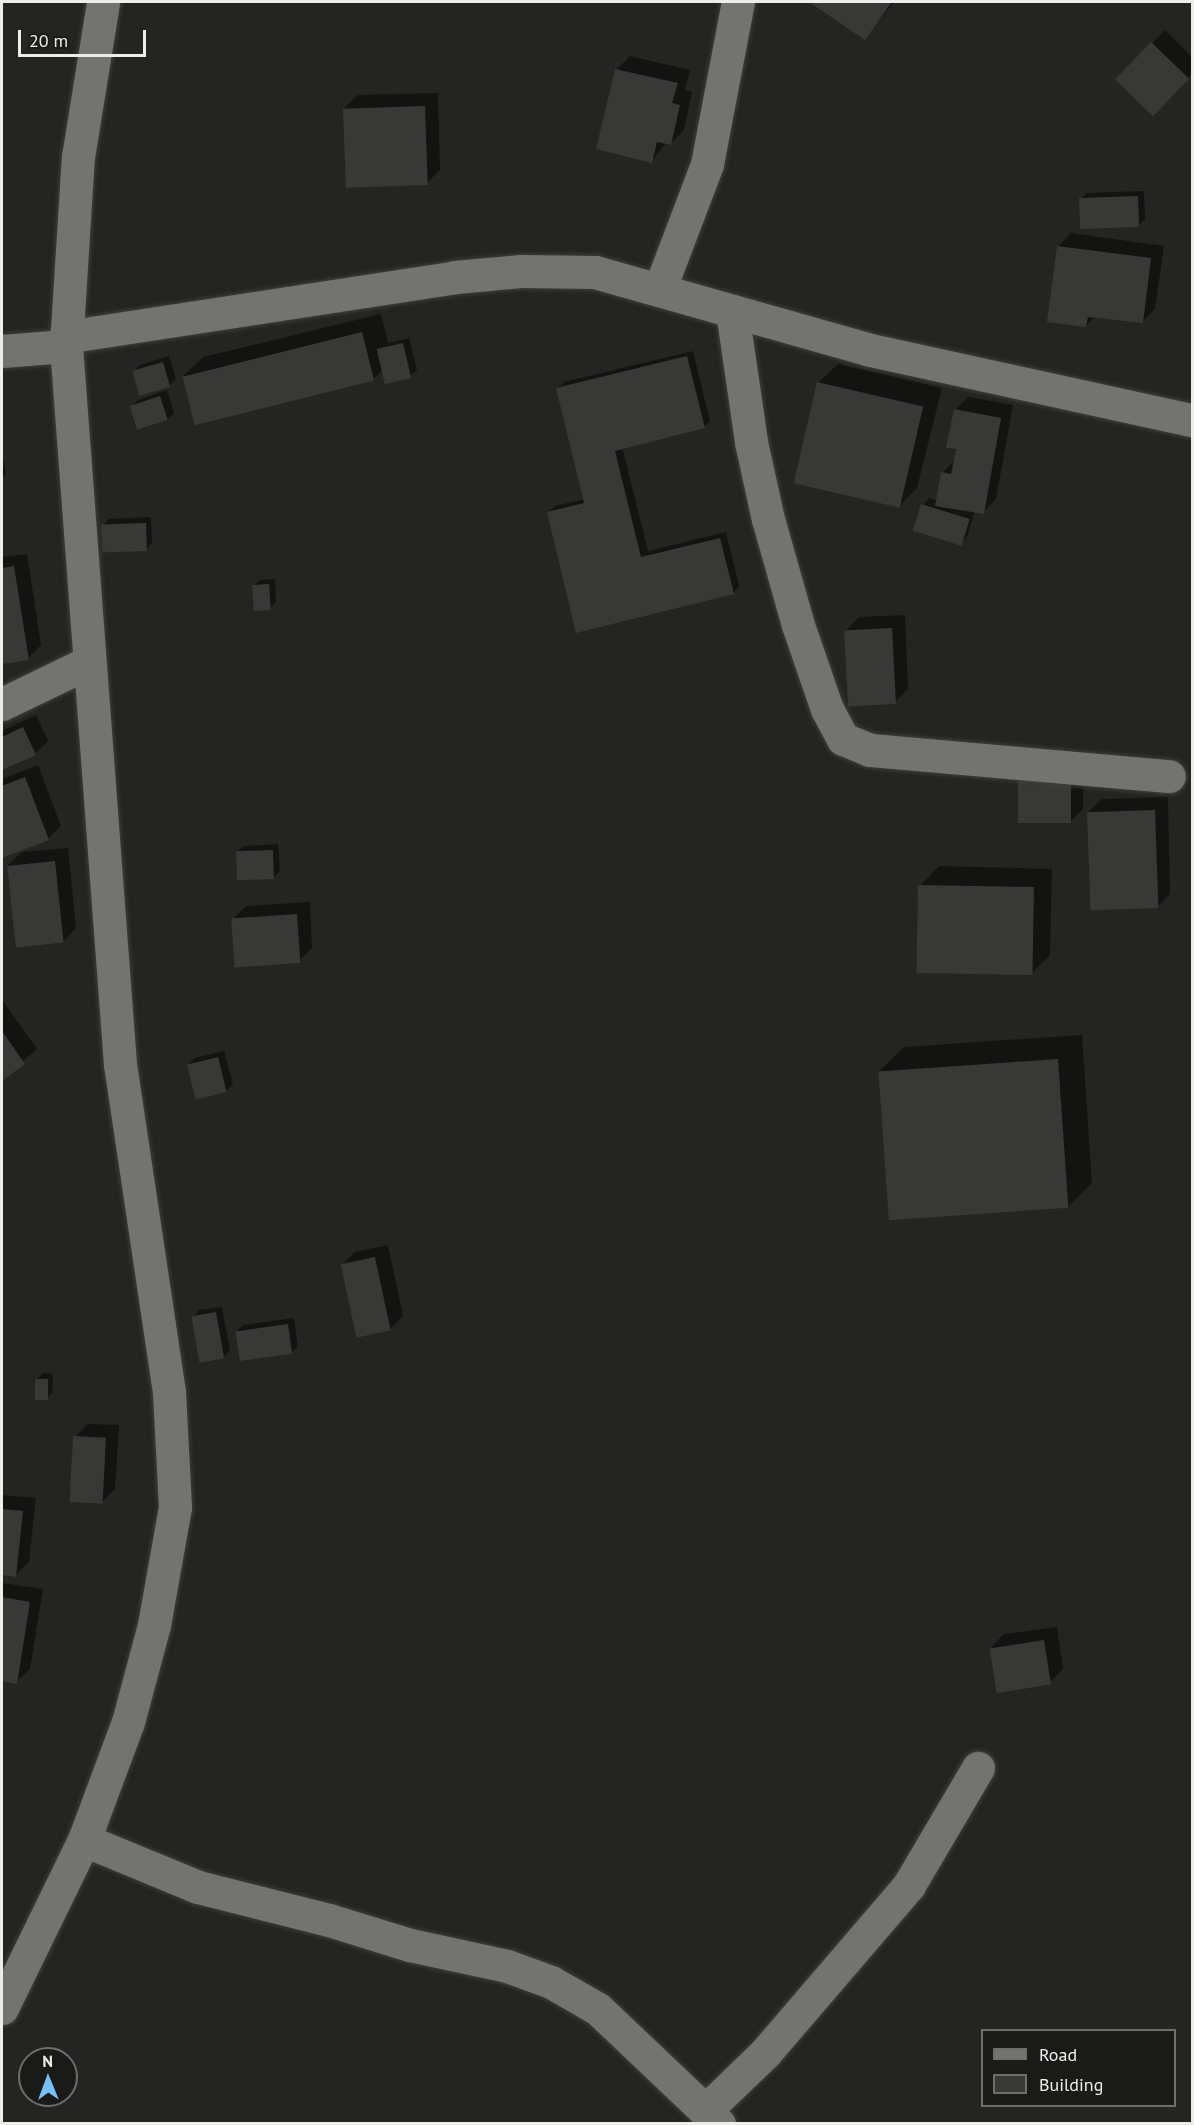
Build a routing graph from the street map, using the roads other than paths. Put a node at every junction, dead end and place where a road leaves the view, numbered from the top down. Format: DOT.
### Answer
graph roads {
  1 [pos="738,2"];
  2 [pos="95,4"];
  3 [pos="660,288"];
  4 [pos="732,311"];
  5 [pos="65,342"];
  6 [pos="2,351"];
  7 [pos="1192,420"];
  8 [pos="89,662"];
  9 [pos="2,704"];
  10 [pos="1169,776"];
  11 [pos="978,1768"];
  12 [pos="84,1840"];
  13 [pos="2,2008"];
  14 [pos="713,2116"];
  1 -- 3 [label="street"];
  2 -- 5 [label="street"];
  3 -- 4 [label="street"];
  3 -- 5 [label="street"];
  4 -- 7 [label="street"];
  4 -- 10 [label="street"];
  5 -- 6 [label="street"];
  5 -- 8 [label="street"];
  8 -- 9 [label="street"];
  8 -- 12 [label="street"];
  11 -- 14 [label="street"];
  12 -- 13 [label="street"];
  12 -- 14 [label="street"];
}
